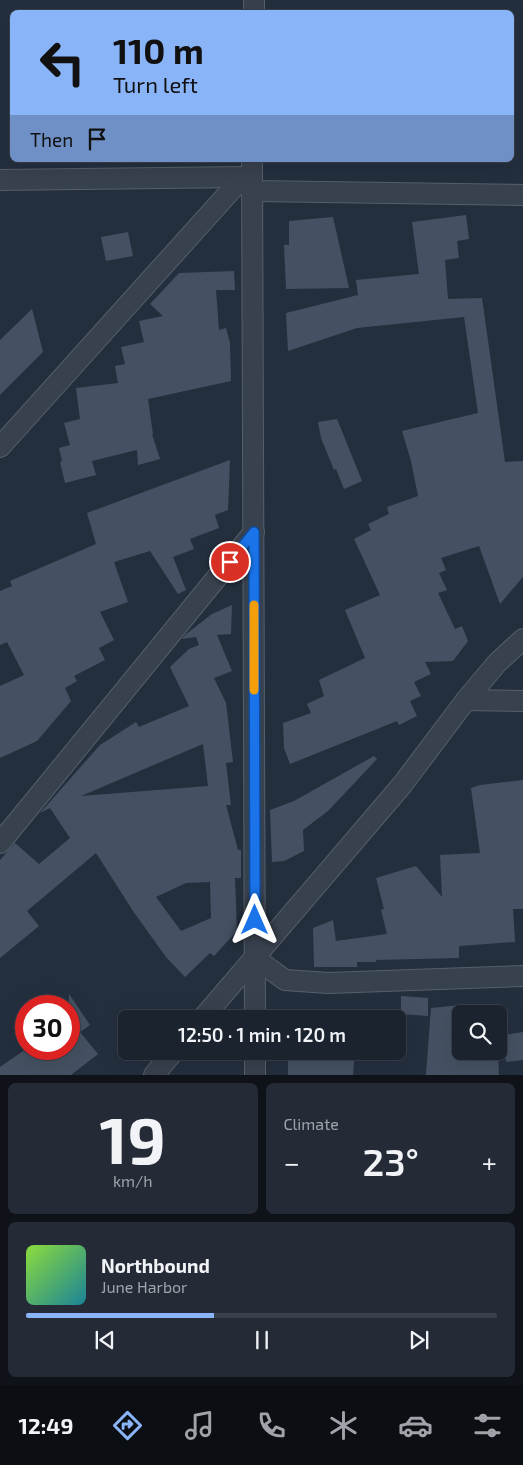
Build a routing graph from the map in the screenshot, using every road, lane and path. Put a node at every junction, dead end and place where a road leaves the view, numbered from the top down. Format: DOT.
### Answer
graph roads {
  1 [pos="248,176"];
  2 [pos="0,180"];
  3 [pos="523,196"];
  4 [pos="0,447"];
  5 [pos="254,532"];
  6 [pos="523,639"];
  7 [pos="466,700"];
  8 [pos="523,701"];
  9 [pos="0,843"];
  10 [pos="255,958"];
  11 [pos="523,976"];
  12 [pos="210,1010"];
  13 [pos="255,1010"];
  14 [pos="166,1060"];
  15 [pos="256,1060"];
  16 [pos="154,1075"];
  17 [pos="256,1075"];
  1 -- 2 [label="street"];
  1 -- 3 [label="street"];
  1 -- 4 [label="street"];
  1 -- 5 [label="street"];
  5 -- 9 [label="street"];
  5 -- 10 [label="street"];
  6 -- 7 [label="street"];
  7 -- 8 [label="street"];
  7 -- 10 [label="street"];
  10 -- 11 [label="street"];
  10 -- 12 [label="street"];
  10 -- 13 [label="street"];
  14 -- 16 [label="street"];
  15 -- 17 [label="street"];
}
